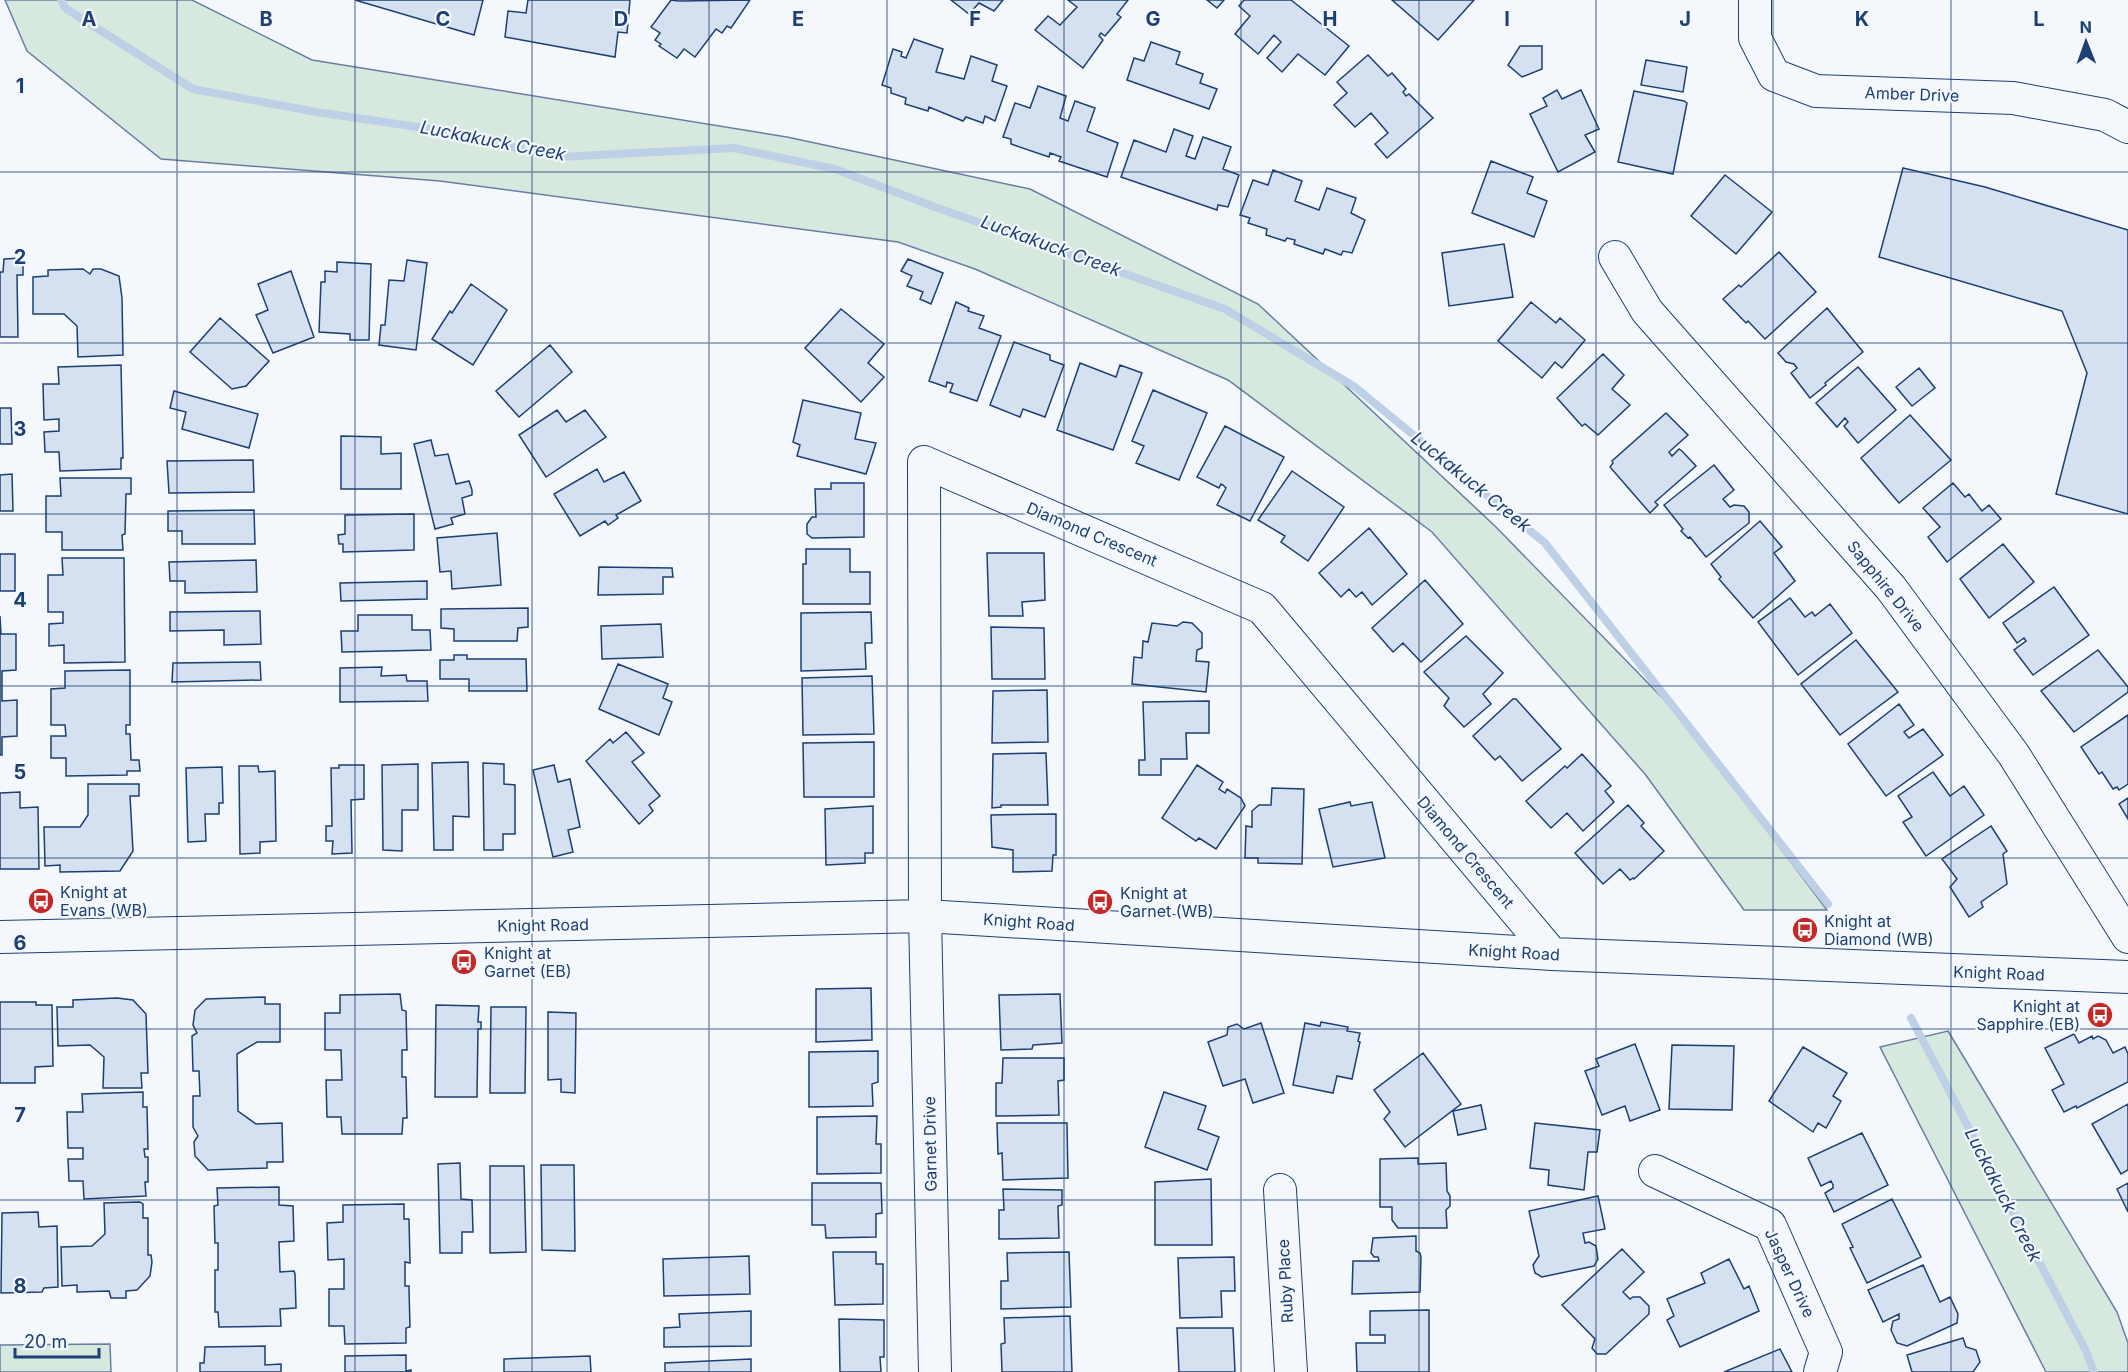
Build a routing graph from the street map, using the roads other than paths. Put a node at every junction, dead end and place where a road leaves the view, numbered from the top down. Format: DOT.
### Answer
graph roads {
  1 [pos="1755,0"];
  2 [pos="2128,127"];
  3 [pos="1615,257"];
  4 [pos="925,916"];
  5 [pos="0,937"];
  6 [pos="2128,937"];
  7 [pos="1552,954"];
  8 [pos="2128,977"];
  9 [pos="1655,1171"];
  10 [pos="1280,1190"];
  11 [pos="935,1372"];
  12 [pos="1291,1372"];
  13 [pos="1820,1372"];
  1 -- 2 [label="street, Amber Drive"];
  3 -- 6 [label="street, Sapphire Drive"];
  4 -- 5 [label="street, Knight Road"];
  4 -- 7 [label="street, Knight Road"];
  4 -- 7 [label="street, Diamond Crescent"];
  4 -- 11 [label="street, Garnet Drive"];
  7 -- 8 [label="street, Knight Road"];
  9 -- 13 [label="street, Jasper Drive"];
  10 -- 12 [label="street, Ruby Place"];
}
